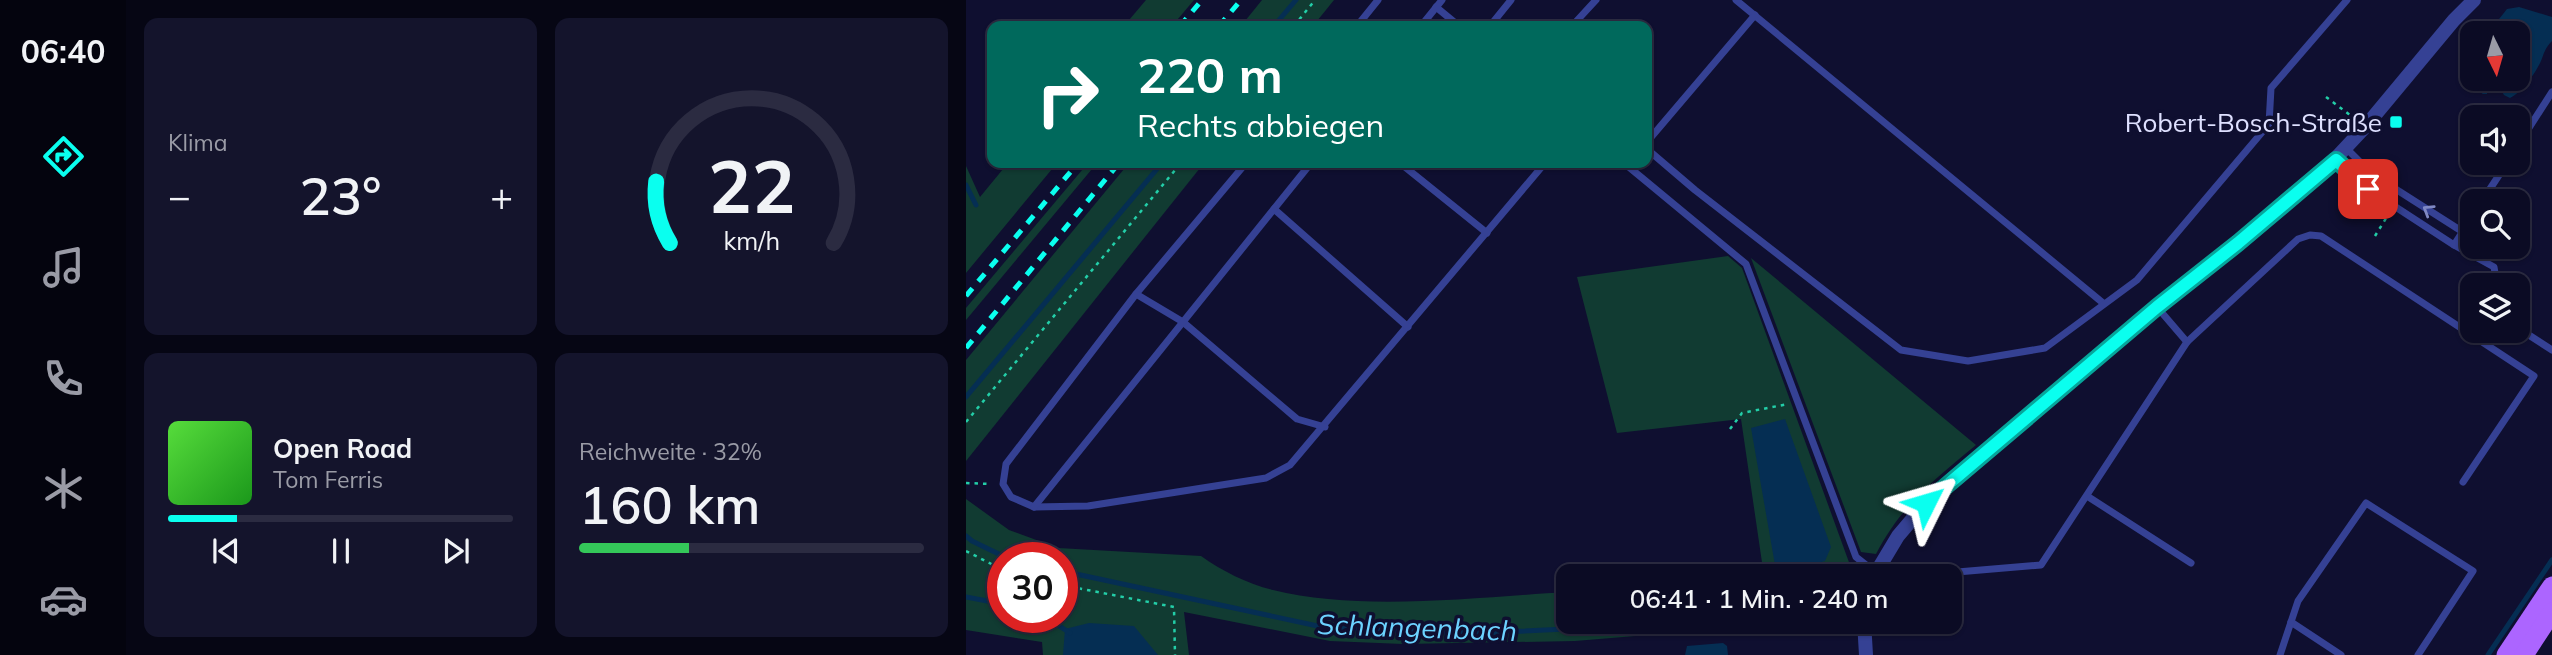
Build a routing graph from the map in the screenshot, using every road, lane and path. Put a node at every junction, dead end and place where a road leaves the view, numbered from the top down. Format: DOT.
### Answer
graph roads {
  1 [pos="1315,0"];
  2 [pos="1378,0"];
  3 [pos="1442,0"];
  4 [pos="1511,0"];
  5 [pos="1596,0"];
  6 [pos="1736,0"];
  7 [pos="2347,0"];
  8 [pos="2467,0"];
  9 [pos="2474,0"];
  10 [pos="1436,7"];
  11 [pos="1755,15"];
  12 [pos="2454,20"];
  13 [pos="1298,21"];
  14 [pos="1361,21"];
  15 [pos="1425,21"];
  16 [pos="1453,21"];
  17 [pos="1494,21"];
  18 [pos="1577,21"];
  19 [pos="2552,92"];
  20 [pos="2326,97"];
  21 [pos="2530,126"];
  22 [pos="2365,127"];
  23 [pos="1652,136"];
  24 [pos="2346,148"];
  25 [pos="1652,153"];
  26 [pos="2336,160"];
  27 [pos="1177,168"];
  28 [pos="1242,168"];
  29 [pos="1307,168"];
  30 [pos="1406,168"];
  31 [pos="1541,168"];
  32 [pos="1630,168"];
  33 [pos="2394,206"];
  34 [pos="1274,209"];
  35 [pos="2460,230"];
  36 [pos="1487,233"];
  37 [pos="2375,236"];
  38 [pos="2460,236"];
  39 [pos="2454,245"];
  40 [pos="2495,273"];
  41 [pos="1136,294"];
  42 [pos="2103,303"];
  43 [pos="2157,307"];
  44 [pos="1183,322"];
  45 [pos="1408,327"];
  46 [pos="2530,336"];
  47 [pos="2187,342"];
  48 [pos="2552,351"];
  49 [pos="1798,402"];
  50 [pos="966,422"];
  51 [pos="1325,427"];
  52 [pos="1730,429"];
  53 [pos="2463,482"];
  54 [pos="966,483"];
  55 [pos="1003,484"];
  56 [pos="2087,496"];
  57 [pos="1034,507"];
  58 [pos="966,551"];
  59 [pos="987,562"];
  60 [pos="2191,563"];
  61 [pos="1864,564"];
  62 [pos="1881,564"];
  63 [pos="1962,572"];
  64 [pos="2552,586"];
  65 [pos="1078,588"];
  66 [pos="2552,612"];
  67 [pos="2291,622"];
  68 [pos="1865,634"];
  69 [pos="1175,655"];
  70 [pos="1866,655"];
  71 [pos="2280,655"];
  72 [pos="2341,655"];
  73 [pos="2418,655"];
  74 [pos="2506,655"];
  75 [pos="2524,655"];
  1 -- 13 [label="path"];
  2 -- 14 [label="lane"];
  3 -- 10 [label="lane"];
  4 -- 17 [label="lane"];
  5 -- 18 [label="lane"];
  6 -- 11 [label="lane"];
  7 -- 42 [label="lane"];
  8 -- 12 [label="street"];
  9 -- 12 [label="street"];
  10 -- 15 [label="lane"];
  10 -- 16 [label="lane"];
  11 -- 23 [label="lane"];
  11 -- 42 [label="lane"];
  12 -- 22 [label="street"];
  19 -- 21 [label="lane"];
  20 -- 22 [label="path"];
  22 -- 24 [label="street"];
  24 -- 26 [label="street"];
  35 -- 24 [label="lane, one-way"];
  25 -- 42 [label="lane"];
  26 -- 33 [label="lane"];
  26 -- 43 [label="street"];
  27 -- 50 [label="path"];
  28 -- 41 [label="lane"];
  29 -- 34 [label="lane"];
  30 -- 36 [label="lane"];
  31 -- 36 [label="lane"];
  32 -- 49 [label="lane"];
  33 -- 37 [label="path"];
  33 -- 39 [label="lane"];
  34 -- 44 [label="lane"];
  34 -- 45 [label="lane"];
  36 -- 45 [label="lane"];
  38 -- 39 [label="lane"];
  39 -- 40 [label="lane"];
  41 -- 44 [label="lane"];
  41 -- 55 [label="lane"];
  43 -- 47 [label="lane"];
  43 -- 62 [label="street"];
  44 -- 51 [label="lane"];
  44 -- 57 [label="lane"];
  45 -- 51 [label="lane"];
  46 -- 48 [label="lane"];
  47 -- 53 [label="lane"];
  47 -- 56 [label="lane"];
  49 -- 52 [label="path"];
  49 -- 61 [label="lane"];
  51 -- 57 [label="lane"];
  54 -- 55 [label="path"];
  55 -- 57 [label="lane"];
  56 -- 60 [label="lane"];
  56 -- 63 [label="lane"];
  58 -- 59 [label="path"];
  64 -- 74 [label="main road"];
  65 -- 69 [label="path"];
  66 -- 75 [label="main road"];
  67 -- 71 [label="lane"];
  67 -- 72 [label="lane"];
  67 -- 73 [label="lane"];
  68 -- 70 [label="street"];
}
